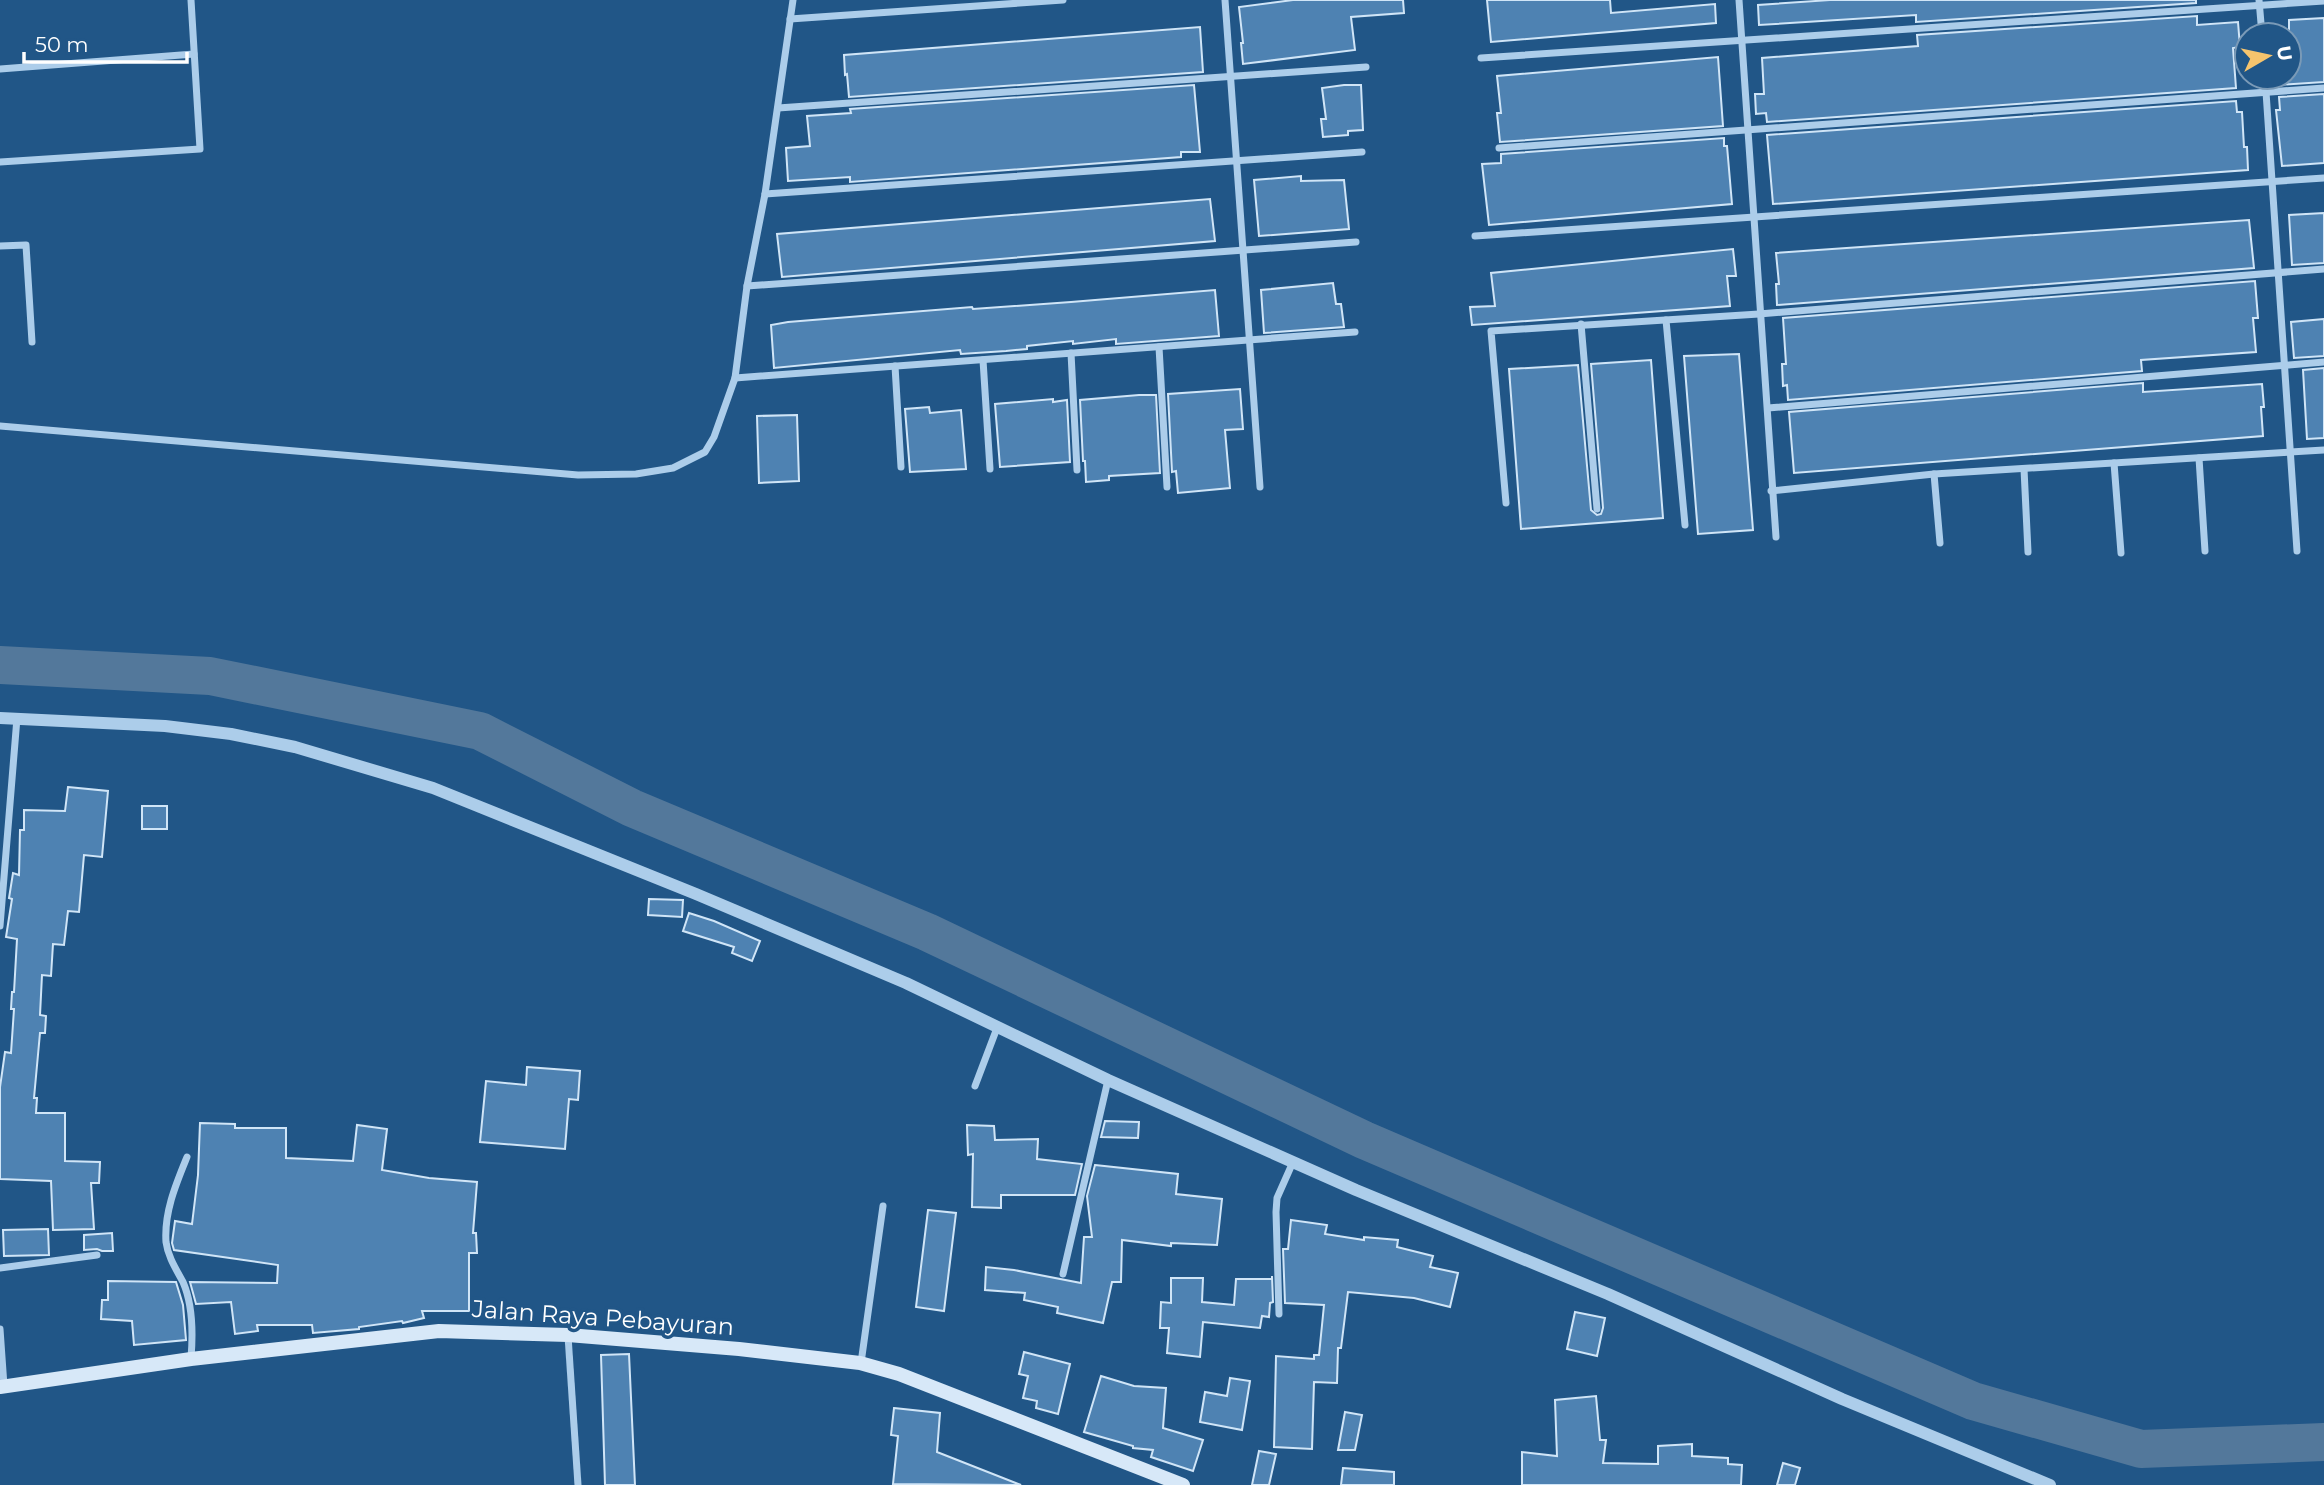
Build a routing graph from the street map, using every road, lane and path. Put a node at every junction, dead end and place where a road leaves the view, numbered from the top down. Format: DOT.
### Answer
graph roads {
  1 [pos="191,0"];
  2 [pos="793,0"];
  3 [pos="1063,0"];
  4 [pos="1225,0"];
  5 [pos="1739,0"];
  6 [pos="2324,1"];
  7 [pos="2260,3"];
  8 [pos="790,19"];
  9 [pos="2261,21"];
  10 [pos="1742,41"];
  11 [pos="194,54"];
  12 [pos="1482,58"];
  13 [pos="1366,66"];
  14 [pos="0,69"];
  15 [pos="1230,76"];
  16 [pos="2324,88"];
  17 [pos="2266,93"];
  18 [pos="778,108"];
  19 [pos="1748,130"];
  20 [pos="1499,148"];
  21 [pos="1362,152"];
  22 [pos="1236,161"];
  23 [pos="0,162"];
  24 [pos="2324,178"];
  25 [pos="2272,182"];
  26 [pos="765,194"];
  27 [pos="1754,217"];
  28 [pos="1475,236"];
  29 [pos="1356,242"];
  30 [pos="0,246"];
  31 [pos="1242,250"];
  32 [pos="2324,270"];
  33 [pos="2278,273"];
  34 [pos="747,286"];
  35 [pos="1759,314"];
  36 [pos="1666,320"];
  37 [pos="1581,324"];
  38 [pos="1355,332"];
  39 [pos="1249,340"];
  40 [pos="32,342"];
  41 [pos="1159,346"];
  42 [pos="1071,353"];
  43 [pos="983,359"];
  44 [pos="2324,362"];
  45 [pos="2284,365"];
  46 [pos="895,366"];
  47 [pos="735,378"];
  48 [pos="1768,408"];
  49 [pos="0,426"];
  50 [pos="2324,450"];
  51 [pos="2290,452"];
  52 [pos="2199,458"];
  53 [pos="2115,463"];
  54 [pos="901,467"];
  55 [pos="990,469"];
  56 [pos="2024,469"];
  57 [pos="1077,470"];
  58 [pos="1934,474"];
  59 [pos="1167,486"];
  60 [pos="1259,487"];
  61 [pos="1771,491"];
  62 [pos="1506,503"];
  63 [pos="1597,509"];
  64 [pos="1685,525"];
  65 [pos="1776,537"];
  66 [pos="1940,543"];
  67 [pos="2206,551"];
  68 [pos="2297,551"];
  69 [pos="2028,552"];
  70 [pos="2121,553"];
  71 [pos="0,718"];
  72 [pos="17,718"];
  73 [pos="0,926"];
  74 [pos="997,1028"];
  75 [pos="1108,1080"];
  76 [pos="975,1086"];
  77 [pos="187,1157"];
  78 [pos="1293,1162"];
  79 [pos="883,1206"];
  80 [pos="97,1255"];
  81 [pos="0,1268"];
  82 [pos="1063,1274"];
  83 [pos="1279,1314"];
  84 [pos="0,1329"];
  85 [pos="568,1335"];
  86 [pos="191,1359"];
  87 [pos="860,1363"];
  88 [pos="2,1387"];
  89 [pos="578,1485"];
  90 [pos="1183,1485"];
  91 [pos="2050,1485"];
  1 -- 11 [label="street"];
  2 -- 8 [label="street"];
  3 -- 8 [label="street"];
  4 -- 15 [label="street"];
  5 -- 10 [label="street"];
  6 -- 7 [label="street"];
  7 -- 9 [label="street"];
  7 -- 10 [label="street"];
  8 -- 18 [label="street"];
  10 -- 12 [label="street"];
  10 -- 19 [label="street"];
  11 -- 14 [label="street"];
  11 -- 23 [label="street"];
  13 -- 15 [label="street"];
  15 -- 18 [label="street"];
  15 -- 22 [label="street"];
  16 -- 17 [label="street"];
  17 -- 19 [label="street"];
  17 -- 25 [label="street"];
  18 -- 26 [label="street"];
  19 -- 20 [label="street"];
  19 -- 27 [label="street"];
  21 -- 22 [label="street"];
  22 -- 26 [label="street"];
  22 -- 31 [label="street"];
  24 -- 25 [label="street"];
  25 -- 27 [label="street"];
  25 -- 33 [label="street"];
  26 -- 34 [label="street"];
  27 -- 28 [label="street"];
  27 -- 35 [label="street"];
  29 -- 31 [label="street"];
  30 -- 40 [label="street"];
  31 -- 34 [label="street"];
  31 -- 39 [label="street"];
  32 -- 33 [label="street"];
  33 -- 35 [label="street"];
  33 -- 45 [label="street"];
  34 -- 47 [label="street"];
  35 -- 36 [label="street"];
  35 -- 48 [label="street"];
  36 -- 37 [label="street"];
  36 -- 64 [label="street"];
  37 -- 62 [label="street"];
  37 -- 63 [label="street"];
  38 -- 39 [label="street"];
  39 -- 41 [label="street"];
  39 -- 60 [label="street"];
  41 -- 42 [label="street"];
  41 -- 59 [label="street"];
  42 -- 43 [label="street"];
  42 -- 57 [label="street"];
  43 -- 46 [label="street"];
  43 -- 55 [label="street"];
  44 -- 45 [label="street"];
  45 -- 48 [label="street"];
  45 -- 51 [label="street"];
  46 -- 47 [label="street"];
  46 -- 54 [label="street"];
  47 -- 49 [label="street"];
  48 -- 61 [label="street"];
  50 -- 51 [label="street"];
  51 -- 52 [label="street"];
  51 -- 68 [label="street"];
  52 -- 53 [label="street"];
  52 -- 67 [label="street"];
  53 -- 56 [label="street"];
  53 -- 70 [label="street"];
  56 -- 58 [label="street"];
  56 -- 69 [label="street"];
  58 -- 61 [label="street"];
  58 -- 66 [label="street"];
  61 -- 65 [label="street"];
  71 -- 72 [label="street"];
  72 -- 73 [label="street"];
  72 -- 74 [label="street"];
  74 -- 75 [label="street"];
  74 -- 76 [label="street"];
  75 -- 78 [label="street"];
  75 -- 82 [label="street"];
  77 -- 86 [label="street"];
  78 -- 83 [label="street"];
  78 -- 91 [label="street"];
  79 -- 87 [label="street"];
  80 -- 81 [label="street"];
  84 -- 88 [label="street"];
  85 -- 86 [label="main road, Jalan Raya Pebayuran"];
  85 -- 87 [label="main road, Jalan Raya Pebayuran"];
  85 -- 89 [label="street"];
  86 -- 88 [label="main road, Jalan Raya Pebayuran"];
  87 -- 90 [label="main road, Jalan Raya Pebayuran"];
}
